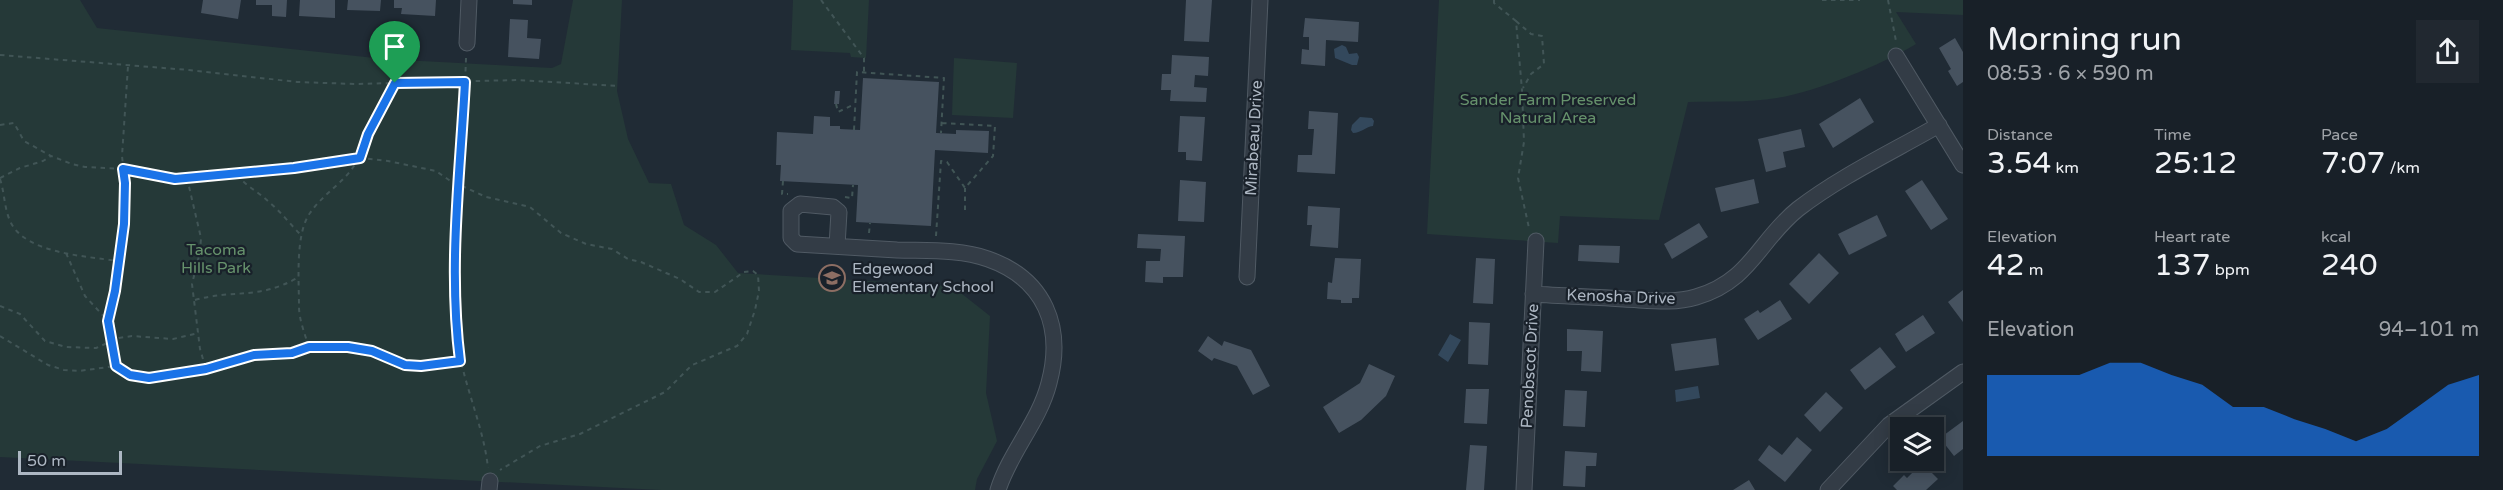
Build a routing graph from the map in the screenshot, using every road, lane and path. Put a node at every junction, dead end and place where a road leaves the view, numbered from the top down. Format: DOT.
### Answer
graph roads {
  1 [pos="470,0"];
  2 [pos="821,0"];
  3 [pos="1260,0"];
  4 [pos="1494,0"];
  5 [pos="1822,0"];
  6 [pos="1860,0"];
  7 [pos="1888,0"];
  8 [pos="1516,21"];
  9 [pos="467,43"];
  10 [pos="0,55"];
  11 [pos="1896,56"];
  12 [pos="128,65"];
  13 [pos="864,74"];
  14 [pos="465,82"];
  15 [pos="395,83"];
  16 [pos="619,86"];
  17 [pos="1522,90"];
  18 [pos="836,104"];
  19 [pos="855,104"];
  20 [pos="942,123"];
  21 [pos="0,125"];
  22 [pos="1939,125"];
  23 [pos="854,130"];
  24 [pos="941,133"];
  25 [pos="51,156"];
  26 [pos="360,158"];
  27 [pos="1963,165"];
  28 [pos="123,169"];
  29 [pos="237,174"];
  30 [pos="187,178"];
  31 [pos="0,179"];
  32 [pos="457,183"];
  33 [pos="965,188"];
  34 [pos="965,210"];
  35 [pos="870,223"];
  36 [pos="300,234"];
  37 [pos="869,236"];
  38 [pos="936,240"];
  39 [pos="1536,241"];
  40 [pos="837,246"];
  41 [pos="66,253"];
  42 [pos="117,261"];
  43 [pos="1247,277"];
  44 [pos="297,278"];
  45 [pos="1533,294"];
  46 [pos="195,300"];
  47 [pos="0,306"];
  48 [pos="108,321"];
  49 [pos="199,333"];
  50 [pos="0,336"];
  51 [pos="113,341"];
  52 [pos="309,347"];
  53 [pos="460,361"];
  54 [pos="116,366"];
  55 [pos="206,369"];
  56 [pos="1963,372"];
  57 [pos="490,485"];
  58 [pos="998,490"];
  59 [pos="1524,490"];
  60 [pos="1828,490"];
  1 -- 9 [label="street"];
  2 -- 13 [label="path"];
  3 -- 43 [label="street, Mirabeau Drive"];
  4 -- 8 [label="path"];
  5 -- 6 [label="path"];
  7 -- 11 [label="path"];
  8 -- 17 [label="path"];
  8 -- 17 [label="path"];
  9 -- 14 [label="path"];
  10 -- 12 [label="path"];
  11 -- 22 [label="street"];
  12 -- 15 [label="path"];
  12 -- 28 [label="path"];
  13 -- 19 [label="path"];
  13 -- 20 [label="path"];
  14 -- 15 [label="path"];
  14 -- 16 [label="path"];
  14 -- 32 [label="path"];
  15 -- 26 [label="path"];
  17 -- 39 [label="path"];
  18 -- 19 [label="path"];
  19 -- 23 [label="path"];
  20 -- 24 [label="path"];
  20 -- 33 [label="path"];
  21 -- 25 [label="path"];
  22 -- 27 [label="street"];
  22 -- 45 [label="street, Kenosha Drive"];
  25 -- 28 [label="path"];
  25 -- 31 [label="path"];
  26 -- 29 [label="path"];
  26 -- 32 [label="path"];
  26 -- 36 [label="path"];
  28 -- 30 [label="path"];
  28 -- 42 [label="path"];
  29 -- 30 [label="path"];
  29 -- 36 [label="path"];
  30 -- 46 [label="path"];
  31 -- 41 [label="path"];
  32 -- 53 [label="path"];
  32 -- 57 [label="path"];
  33 -- 34 [label="path"];
  33 -- 38 [label="path"];
  35 -- 37 [label="path"];
  36 -- 44 [label="path"];
  39 -- 45 [label="street, Penobscot Drive"];
  40 -- 58 [label="street"];
  41 -- 42 [label="path"];
  41 -- 48 [label="path"];
  42 -- 48 [label="path"];
  44 -- 46 [label="path"];
  44 -- 52 [label="path"];
  45 -- 59 [label="street, Penobscot Drive"];
  46 -- 49 [label="path"];
  47 -- 51 [label="path"];
  48 -- 51 [label="path"];
  49 -- 51 [label="path"];
  49 -- 55 [label="path"];
  50 -- 54 [label="path"];
  51 -- 54 [label="path"];
  52 -- 53 [label="path"];
  52 -- 55 [label="path"];
  53 -- 57 [label="path"];
  54 -- 55 [label="path"];
  56 -- 60 [label="street"];
}
